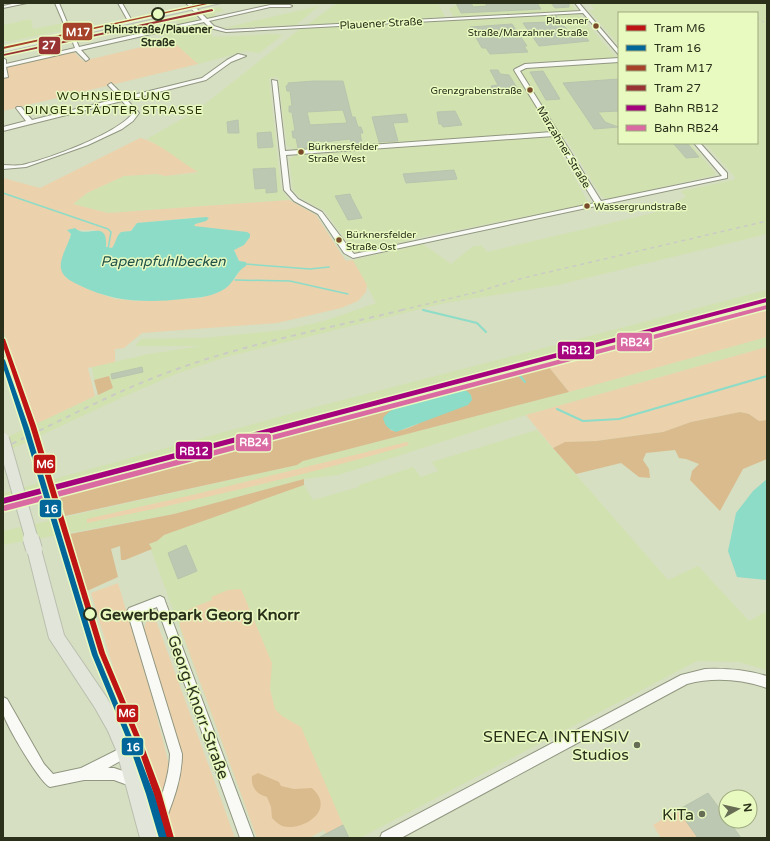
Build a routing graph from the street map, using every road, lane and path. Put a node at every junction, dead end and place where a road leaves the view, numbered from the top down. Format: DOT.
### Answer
graph roads {
  1 [pos="25,3"];
  2 [pos="57,3"];
  3 [pos="120,3"];
  4 [pos="199,3"];
  5 [pos="218,3"];
  6 [pos="577,3"];
  7 [pos="292,5"];
  8 [pos="191,6"];
  9 [pos="3,7"];
  10 [pos="282,12"];
  11 [pos="584,12"];
  12 [pos="129,18"];
  13 [pos="206,21"];
  14 [pos="134,26"];
  15 [pos="69,31"];
  16 [pos="140,35"];
  17 [pos="74,40"];
  18 [pos="4,46"];
  19 [pos="78,49"];
  20 [pos="618,52"];
  21 [pos="86,59"];
  22 [pos="3,60"];
  23 [pos="231,60"];
  24 [pos="618,60"];
  25 [pos="3,66"];
  26 [pos="5,77"];
  27 [pos="274,81"];
  28 [pos="111,85"];
  29 [pos="123,99"];
  30 [pos="19,108"];
  31 [pos="30,122"];
  32 [pos="3,128"];
  33 [pos="556,134"];
  34 [pos="699,144"];
  35 [pos="283,153"];
  36 [pos="3,167"];
  37 [pos="599,204"];
  38 [pos="3,439"];
  39 [pos="767,682"];
  40 [pos="3,703"];
  41 [pos="125,752"];
  42 [pos="83,774"];
  43 [pos="133,781"];
  44 [pos="149,838"];
  45 [pos="152,838"];
  46 [pos="247,838"];
  47 [pos="387,838"];
  1 -- 9 [label="street"];
  2 -- 15 [label="street"];
  3 -- 12 [label="street"];
  4 -- 8 [label="main road"];
  5 -- 8 [label="main road"];
  6 -- 11 [label="street"];
  7 -- 10 [label="street"];
  7 -- 13 [label="street"];
  8 -- 12 [label="main road"];
  8 -- 13 [label="street, Plauener Straße"];
  8 -- 18 [label="main road"];
  11 -- 13 [label="street, Plauener Straße"];
  11 -- 20 [label="street"];
  12 -- 15 [label="main road"];
  13 -- 16 [label="street"];
  14 -- 16 [label="street"];
  15 -- 18 [label="main road"];
  16 -- 19 [label="street"];
  17 -- 19 [label="street"];
  19 -- 21 [label="street"];
  19 -- 25 [label="street"];
  22 -- 25 [label="street"];
  23 -- 29 [label="street"];
  24 -- 33 [label="street, Marzahner Straße"];
  25 -- 26 [label="street"];
  27 -- 35 [label="street"];
  28 -- 29 [label="street"];
  29 -- 31 [label="street"];
  29 -- 36 [label="street"];
  30 -- 31 [label="street"];
  31 -- 32 [label="street"];
  33 -- 35 [label="street"];
  33 -- 37 [label="street, Marzahner Straße"];
  34 -- 37 [label="street"];
  35 -- 37 [label="street"];
  38 -- 41 [label="main road, bridge"];
  39 -- 47 [label="street"];
  40 -- 42 [label="street"];
  41 -- 42 [label="street"];
  41 -- 43 [label="main road"];
  42 -- 43 [label="street"];
  43 -- 44 [label="main road"];
  45 -- 46 [label="street, Georg-Knorr-Straße"];
}
